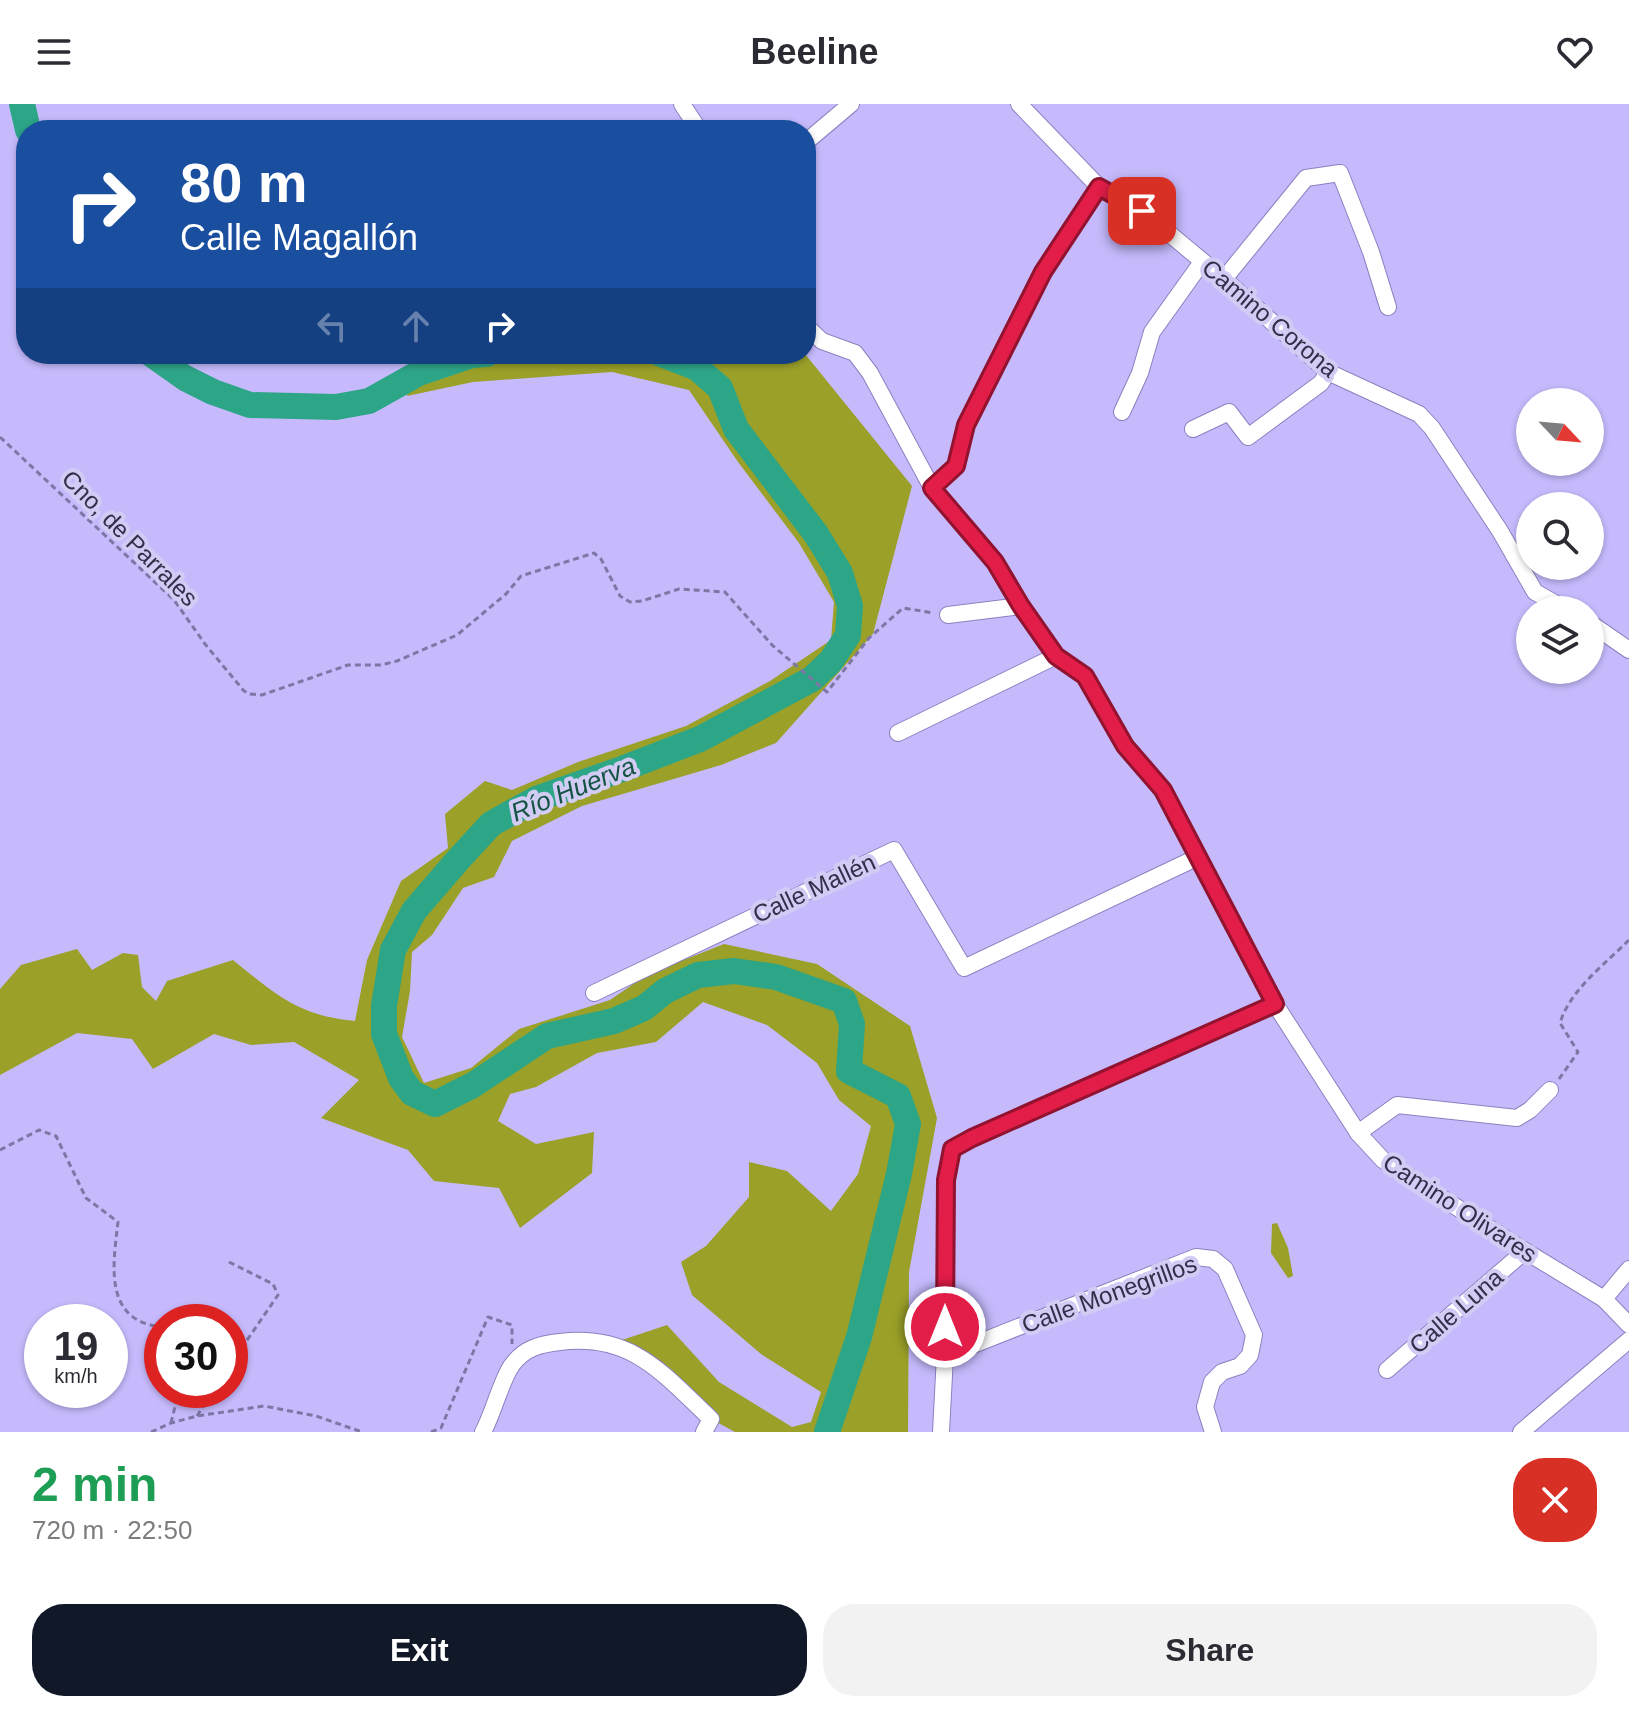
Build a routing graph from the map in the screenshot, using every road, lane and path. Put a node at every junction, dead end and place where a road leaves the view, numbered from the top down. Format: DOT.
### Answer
graph roads {
  1 [pos="851,104"];
  2 [pos="1019,104"];
  3 [pos="1033,110"];
  4 [pos="816,134"];
  5 [pos="1099,187"];
  6 [pos="1202,262"];
  7 [pos="1224,279"];
  8 [pos="1388,307"];
  9 [pos="816,335"];
  10 [pos="1328,372"];
  11 [pos="1122,412"];
  12 [pos="1193,429"];
  13 [pos="0,437"];
  14 [pos="932,488"];
  15 [pos="1542,596"];
  16 [pos="1021,606"];
  17 [pos="948,615"];
  18 [pos="1604,633"];
  19 [pos="1629,650"];
  20 [pos="1056,656"];
  21 [pos="898,733"];
  22 [pos="1196,858"];
  23 [pos="1629,940"];
  24 [pos="594,993"];
  25 [pos="1275,1004"];
  26 [pos="1550,1090"];
  27 [pos="1358,1133"];
  28 [pos="0,1150"];
  29 [pos="1525,1251"];
  30 [pos="229,1262"];
  31 [pos="1629,1269"];
  32 [pos="1604,1299"];
  33 [pos="144,1323"];
  34 [pos="1629,1325"];
  35 [pos="248,1339"];
  36 [pos="1629,1340"];
  37 [pos="945,1356"];
  38 [pos="512,1365"];
  39 [pos="1387,1370"];
  40 [pos="175,1408"];
  41 [pos="202,1408"];
  42 [pos="197,1416"];
  43 [pos="171,1423"];
  44 [pos="708,1425"];
  45 [pos="151,1432"];
  46 [pos="362,1432"];
  47 [pos="431,1432"];
  48 [pos="483,1432"];
  49 [pos="941,1432"];
  50 [pos="1213,1432"];
  51 [pos="1521,1432"];
  1 -- 4 [label="street"];
  2 -- 3 [label="street, Camino Corona"];
  3 -- 5 [label="street, Camino Corona"];
  5 -- 6 [label="street, Camino Corona"];
  5 -- 14 [label="street"];
  6 -- 7 [label="street, Camino Corona"];
  6 -- 11 [label="street"];
  7 -- 8 [label="street"];
  7 -- 10 [label="street, Camino Corona"];
  9 -- 14 [label="street, Camino Olivares"];
  10 -- 12 [label="street"];
  10 -- 15 [label="street, Camino Corona"];
  13 -- 17 [label="path, Cno, de Parrales"];
  14 -- 16 [label="street, Camino Olivares"];
  16 -- 17 [label="street"];
  16 -- 20 [label="street, Camino Olivares"];
  18 -- 19 [label="street"];
  20 -- 21 [label="street"];
  20 -- 22 [label="street, Camino Olivares"];
  22 -- 24 [label="street, Calle Mallén"];
  22 -- 25 [label="street, Camino Olivares"];
  23 -- 26 [label="path"];
  25 -- 27 [label="street, Camino Olivares"];
  25 -- 37 [label="street"];
  26 -- 27 [label="street"];
  27 -- 29 [label="street, Camino Olivares"];
  28 -- 33 [label="path"];
  29 -- 32 [label="street, Camino Olivares"];
  29 -- 39 [label="street, Calle Luna"];
  30 -- 35 [label="path"];
  31 -- 32 [label="street"];
  32 -- 34 [label="street, Camino Olivares"];
  36 -- 51 [label="street"];
  37 -- 49 [label="street"];
  37 -- 50 [label="street, Calle Monegrillos"];
  38 -- 44 [label="street"];
  38 -- 47 [label="path"];
  38 -- 48 [label="street"];
  40 -- 43 [label="path"];
  41 -- 42 [label="path"];
  42 -- 43 [label="path"];
  42 -- 46 [label="path"];
  43 -- 45 [label="path"];
}
